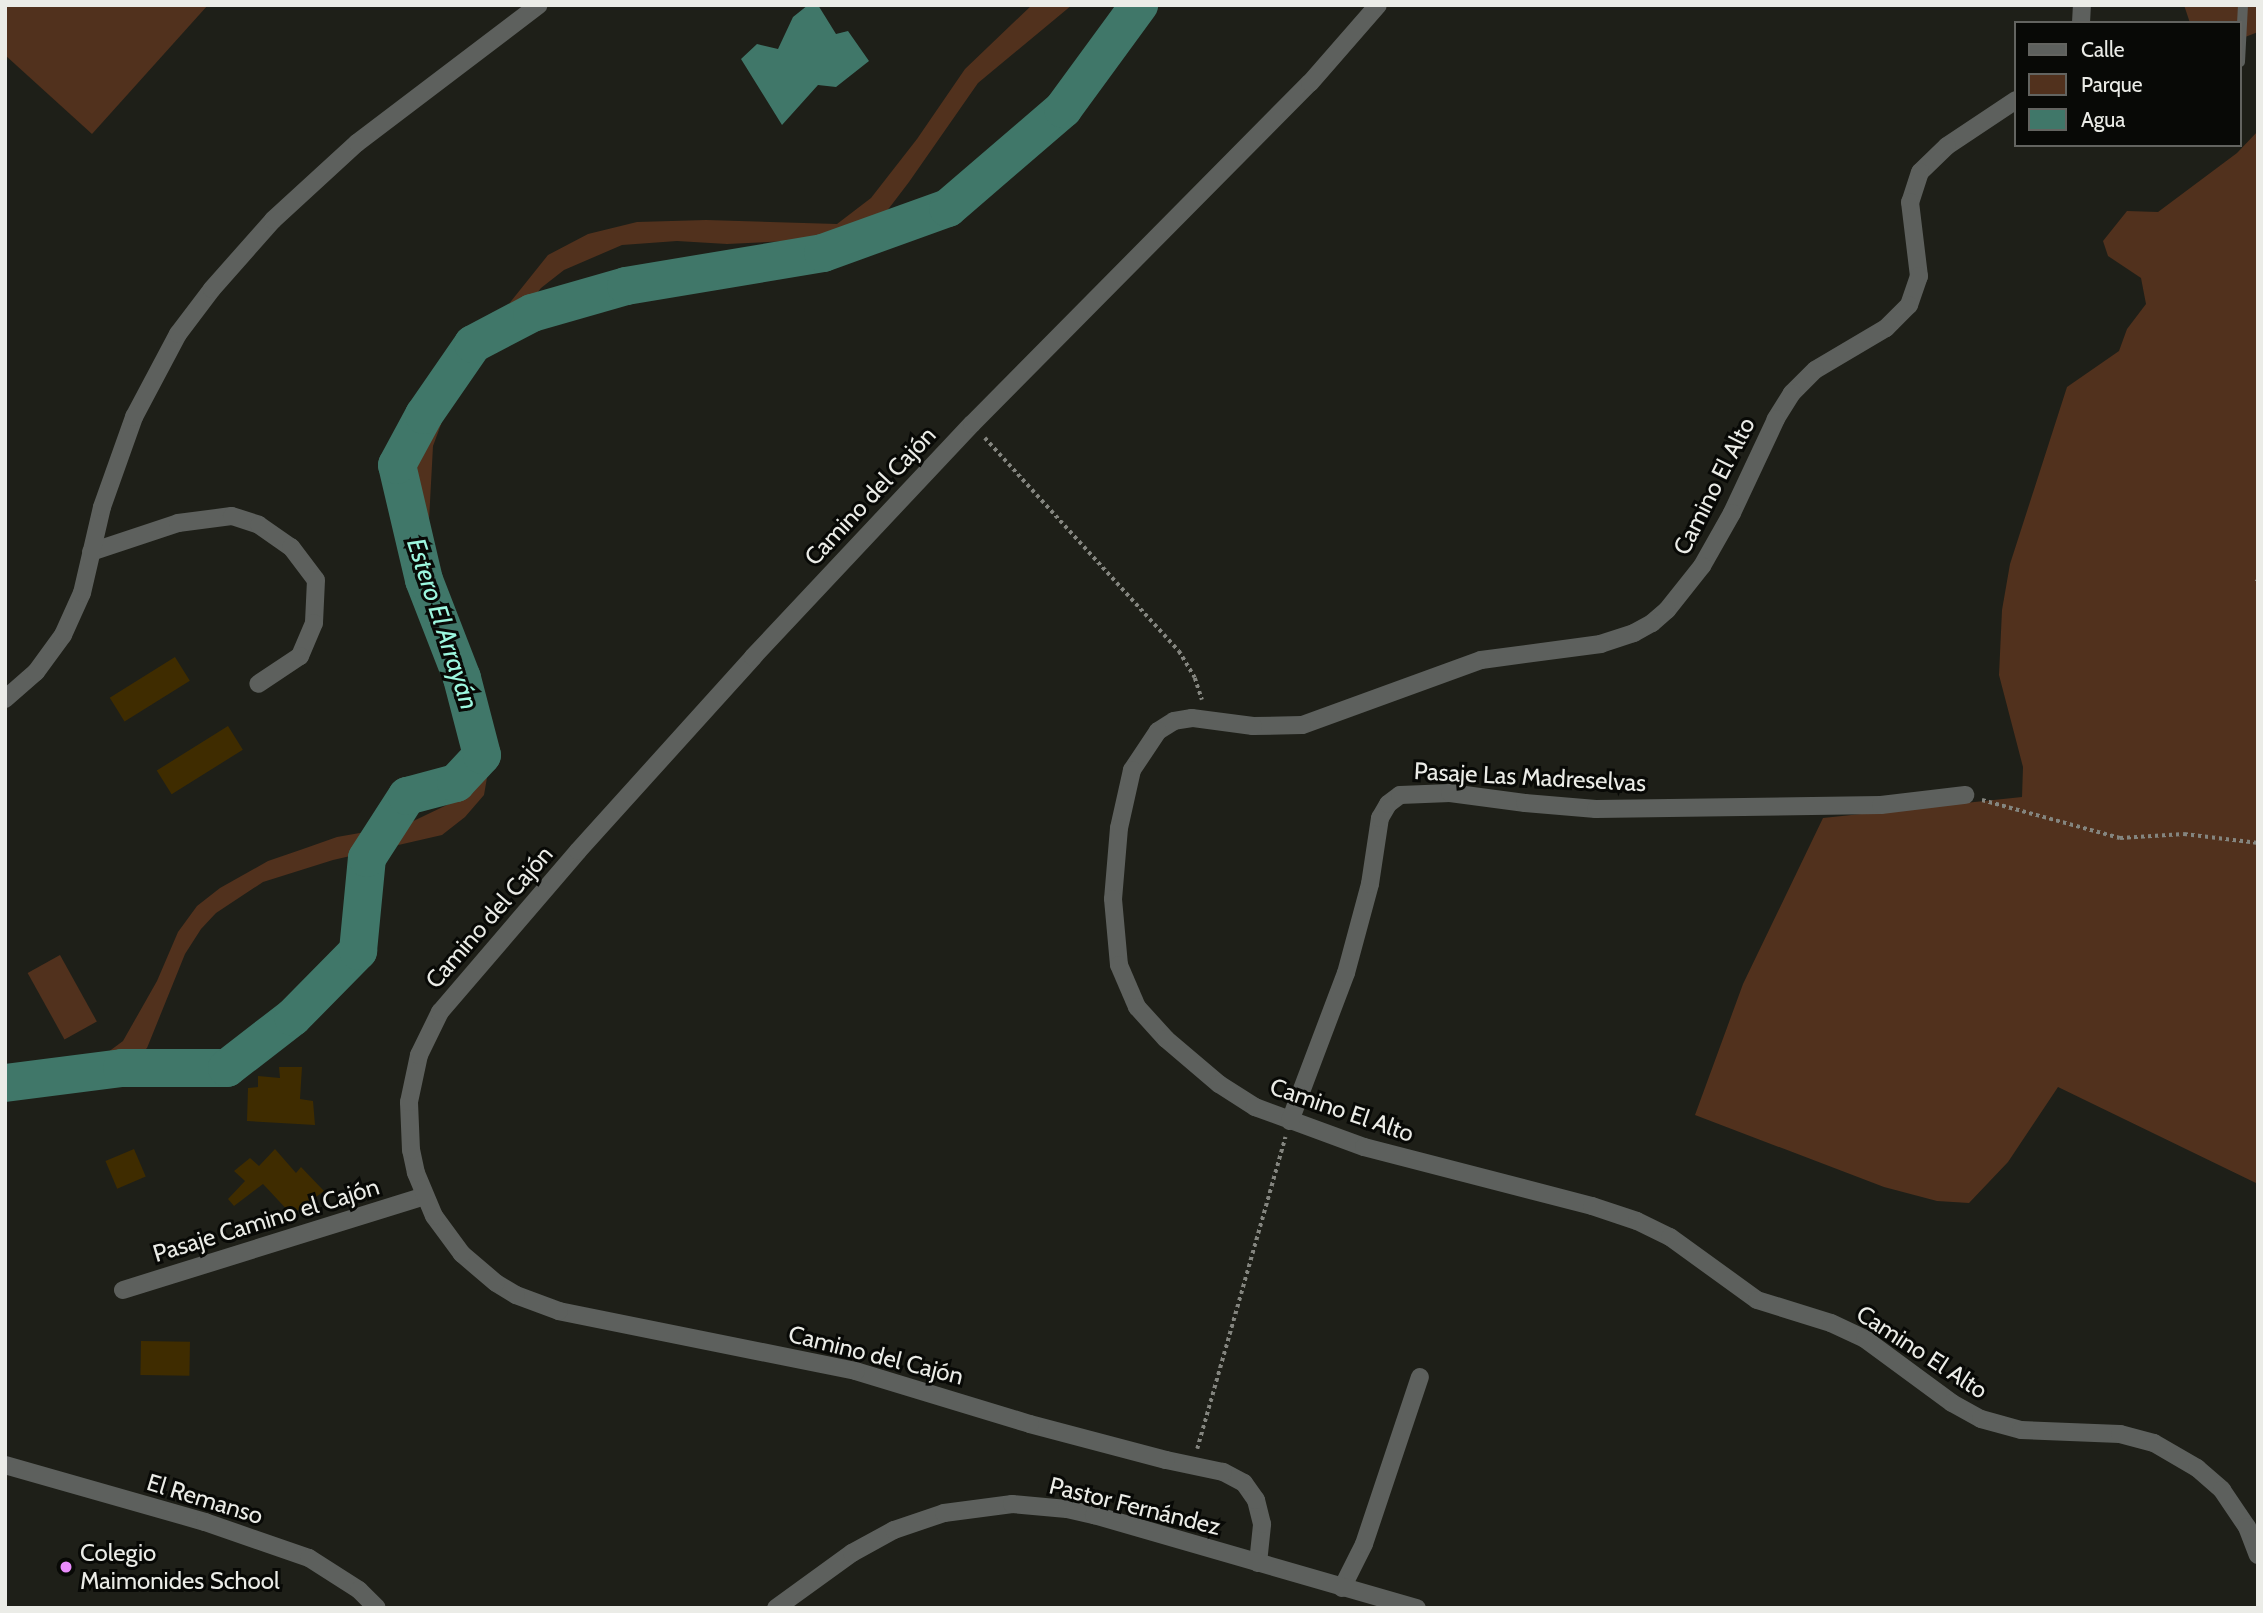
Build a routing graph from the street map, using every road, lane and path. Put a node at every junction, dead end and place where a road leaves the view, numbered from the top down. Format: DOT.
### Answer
graph roads {
  1 [pos="539,5"];
  2 [pos="1378,5"];
  3 [pos="2243,5"];
  4 [pos="2242,24"];
  5 [pos="2014,101"];
  6 [pos="972,424"];
  7 [pos="91,552"];
  8 [pos="258,684"];
  9 [pos="5,699"];
  10 [pos="1205,719"];
  11 [pos="1965,795"];
  12 [pos="2258,843"];
  13 [pos="1290,1121"];
  14 [pos="424,1196"];
  15 [pos="123,1290"];
  16 [pos="1420,1377"];
  17 [pos="5,1465"];
  18 [pos="1193,1465"];
  19 [pos="2258,1555"];
  20 [pos="1258,1563"];
  21 [pos="1342,1588"];
  22 [pos="377,1608"];
  23 [pos="776,1608"];
  24 [pos="1417,1608"];
  1 -- 7 [label="street"];
  2 -- 6 [label="street, Camino del Cajón"];
  3 -- 4 [label="lane"];
  5 -- 10 [label="street, Camino El Alto"];
  6 -- 10 [label="path"];
  6 -- 14 [label="street, Camino del Cajón"];
  7 -- 8 [label="street"];
  7 -- 9 [label="street"];
  10 -- 13 [label="street, Camino El Alto"];
  11 -- 12 [label="path"];
  11 -- 13 [label="street, Pasaje Las Madreselvas"];
  13 -- 18 [label="path"];
  13 -- 19 [label="street, Camino El Alto"];
  14 -- 15 [label="street, Pasaje Camino el Cajón"];
  14 -- 18 [label="street, Camino del Cajón"];
  16 -- 21 [label="street"];
  17 -- 22 [label="street, El Remanso"];
  18 -- 20 [label="street, Camino del Cajón"];
  20 -- 21 [label="street, Pastor Fernández"];
  20 -- 23 [label="street, Pastor Fernández"];
  21 -- 24 [label="street, Pastor Fernández"];
}
